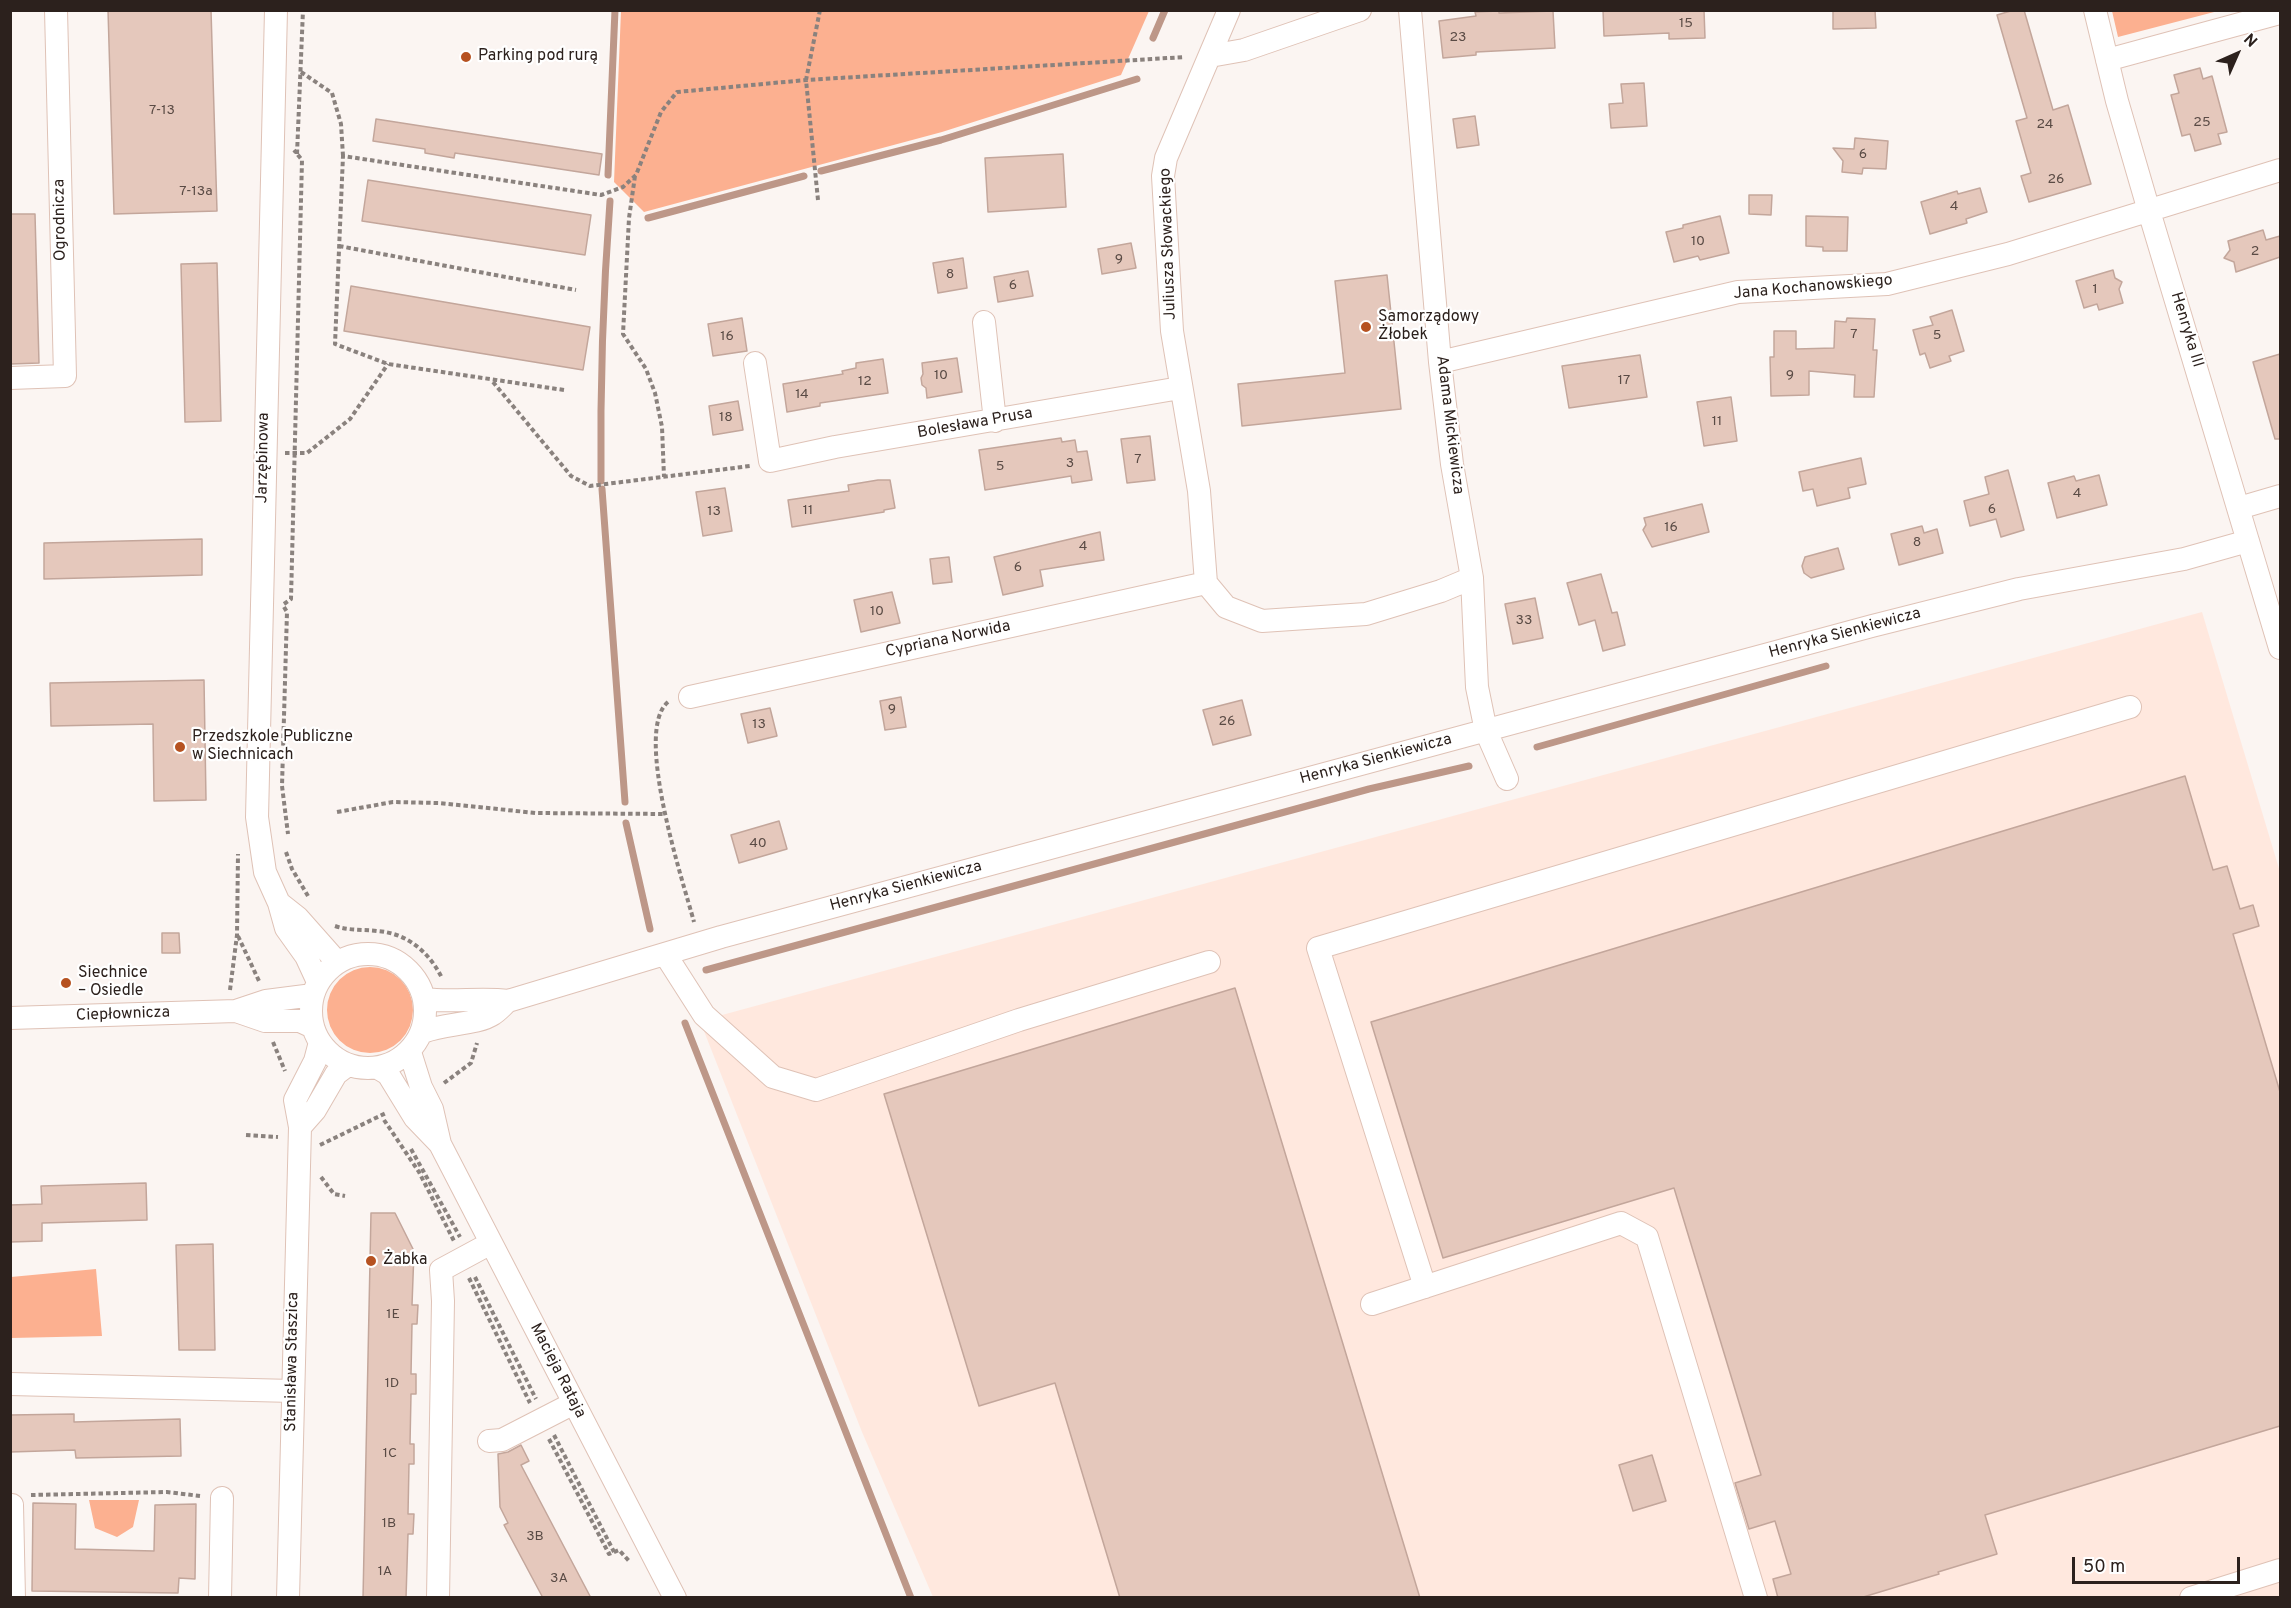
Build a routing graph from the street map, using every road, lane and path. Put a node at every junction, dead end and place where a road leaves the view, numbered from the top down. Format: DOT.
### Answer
graph roads {
  1 [pos="56,10"];
  2 [pos="276,10"];
  3 [pos="303,10"];
  4 [pos="820,10"];
  5 [pos="1230,10"];
  6 [pos="1360,10"];
  7 [pos="1410,10"];
  8 [pos="2095,10"];
  9 [pos="2280,14"];
  10 [pos="1210,56"];
  11 [pos="2107,60"];
  12 [pos="276,72"];
  13 [pos="302,72"];
  14 [pos="806,80"];
  15 [pos="297,154"];
  16 [pos="343,156"];
  17 [pos="2280,170"];
  18 [pos="636,175"];
  19 [pos="818,200"];
  20 [pos="2149,211"];
  21 [pos="339,246"];
  22 [pos="299,262"];
  23 [pos="576,290"];
  24 [pos="984,322"];
  25 [pos="1440,362"];
  26 [pos="755,363"];
  27 [pos="388,364"];
  28 [pos="10,378"];
  29 [pos="493,381"];
  30 [pos="1180,388"];
  31 [pos="564,390"];
  32 [pos="995,421"];
  33 [pos="264,452"];
  34 [pos="295,453"];
  35 [pos="770,461"];
  36 [pos="664,477"];
  37 [pos="2280,496"];
  38 [pos="2239,508"];
  39 [pos="2248,541"];
  40 [pos="1472,578"];
  41 [pos="1206,582"];
  42 [pos="275,612"];
  43 [pos="2280,648"];
  44 [pos="690,697"];
  45 [pos="2130,707"];
  46 [pos="1486,731"];
  47 [pos="284,749"];
  48 [pos="1507,779"];
  49 [pos="337,812"];
  50 [pos="665,814"];
  51 [pos="288,834"];
  52 [pos="285,843"];
  53 [pos="312,902"];
  54 [pos="279,903"];
  55 [pos="329,921"];
  56 [pos="237,935"];
  57 [pos="700,944"];
  58 [pos="665,954"];
  59 [pos="337,962"];
  60 [pos="1209,962"];
  61 [pos="443,981"];
  62 [pos="315,989"];
  63 [pos="263,990"];
  64 [pos="425,999"];
  65 [pos="508,1001"];
  66 [pos="236,1011"];
  67 [pos="10,1018"];
  68 [pos="423,1032"];
  69 [pos="316,1035"];
  70 [pos="477,1035"];
  71 [pos="410,1052"];
  72 [pos="348,1065"];
  73 [pos="378,1068"];
  74 [pos="438,1086"];
  75 [pos="393,1109"];
  76 [pos="387,1112"];
  77 [pos="392,1119"];
  78 [pos="384,1120"];
  79 [pos="290,1132"];
  80 [pos="246,1135"];
  81 [pos="408,1143"];
  82 [pos="440,1144"];
  83 [pos="298,1156"];
  84 [pos="321,1168"];
  85 [pos="345,1196"];
  86 [pos="490,1243"];
  87 [pos="465,1247"];
  88 [pos="459,1250"];
  89 [pos="1425,1287"];
  90 [pos="1372,1304"];
  91 [pos="10,1384"];
  92 [pos="293,1391"];
  93 [pos="574,1403"];
  94 [pos="489,1441"];
  95 [pos="222,1498"];
  96 [pos="17,1500"];
  97 [pos="2280,1570"];
  98 [pos="14,1598"];
  99 [pos="220,1598"];
  100 [pos="288,1598"];
  101 [pos="438,1598"];
  102 [pos="675,1598"];
  103 [pos="1756,1598"];
  104 [pos="2192,1598"];
  1 -- 28 [label="street, Ogrodnicza"];
  2 -- 12 [label="street, Jarzębinowa"];
  3 -- 13 [label="path"];
  4 -- 14 [label="path"];
  5 -- 10 [label="street"];
  6 -- 10 [label="street"];
  7 -- 25 [label="street, Adama Mickiewicza"];
  8 -- 11 [label="street, Henryka III"];
  9 -- 11 [label="street"];
  10 -- 14 [label="path"];
  10 -- 30 [label="street, Juliusza Słowackiego"];
  11 -- 20 [label="street, Henryka III"];
  12 -- 13 [label="path"];
  12 -- 33 [label="street, Jarzębinowa"];
  13 -- 15 [label="path"];
  13 -- 16 [label="path"];
  14 -- 18 [label="path"];
  14 -- 19 [label="path"];
  16 -- 18 [label="path"];
  16 -- 21 [label="path"];
  17 -- 20 [label="street, Jana Kochanowskiego"];
  18 -- 36 [label="path"];
  20 -- 25 [label="street, Jana Kochanowskiego"];
  20 -- 38 [label="street, Henryka III"];
  21 -- 23 [label="path"];
  21 -- 27 [label="path"];
  22 -- 34 [label="path"];
  24 -- 32 [label="street"];
  25 -- 40 [label="street, Adama Mickiewicza"];
  26 -- 35 [label="street"];
  27 -- 29 [label="path"];
  27 -- 34 [label="path"];
  29 -- 31 [label="path"];
  29 -- 36 [label="path"];
  30 -- 32 [label="street, Bolesława Prusa"];
  30 -- 41 [label="street, Juliusza Słowackiego"];
  32 -- 35 [label="street, Bolesława Prusa"];
  33 -- 34 [label="path"];
  33 -- 54 [label="street, Jarzębinowa"];
  34 -- 42 [label="path"];
  35 -- 36 [label="path"];
  37 -- 38 [label="street"];
  38 -- 39 [label="street, Henryka III"];
  39 -- 43 [label="street, Henryka III"];
  39 -- 46 [label="street, Henryka Sienkiewicza"];
  40 -- 41 [label="street"];
  40 -- 46 [label="street, Adama Mickiewicza"];
  41 -- 44 [label="street, Cypriana Norwida"];
  44 -- 50 [label="path"];
  45 -- 89 [label="street"];
  46 -- 48 [label="street, Adama Mickiewicza"];
  46 -- 57 [label="street, Henryka Sienkiewicza"];
  47 -- 51 [label="path"];
  49 -- 50 [label="path"];
  50 -- 57 [label="path"];
  52 -- 53 [label="path"];
  54 -- 59 [label="street, Jarzębinowa"];
  54 -- 62 [label="street, Jarzębinowa"];
  55 -- 61 [label="path"];
  56 -- 63 [label="path"];
  57 -- 58 [label="street, Henryka Sienkiewicza"];
  58 -- 60 [label="street"];
  58 -- 65 [label="street, Henryka Sienkiewicza"];
  59 -- 62 [label="street"];
  59 -- 64 [label="street"];
  62 -- 66 [label="street, Ciepłownicza"];
  62 -- 69 [label="street"];
  64 -- 65 [label="street, Henryka Sienkiewicza"];
  64 -- 68 [label="street"];
  65 -- 68 [label="street, Henryka Sienkiewicza"];
  66 -- 67 [label="street, Ciepłownicza"];
  66 -- 69 [label="street, Ciepłownicza"];
  68 -- 71 [label="street"];
  69 -- 72 [label="street"];
  69 -- 79 [label="street, Stanisława Staszica"];
  70 -- 74 [label="path"];
  71 -- 73 [label="street"];
  71 -- 82 [label="street, Macieja Rataja"];
  72 -- 73 [label="street"];
  72 -- 79 [label="street"];
  73 -- 82 [label="street, Macieja Rataja"];
  75 -- 76 [label="path"];
  76 -- 77 [label="path"];
  76 -- 83 [label="path"];
  78 -- 88 [label="path"];
  79 -- 80 [label="path"];
  79 -- 83 [label="street, Stanisława Staszica"];
  81 -- 87 [label="path"];
  82 -- 86 [label="street, Macieja Rataja"];
  83 -- 92 [label="street, Stanisława Staszica"];
  84 -- 85 [label="path"];
  86 -- 93 [label="street, Macieja Rataja"];
  86 -- 101 [label="street"];
  89 -- 90 [label="street"];
  89 -- 103 [label="street"];
  91 -- 92 [label="street"];
  92 -- 100 [label="street, Stanisława Staszica"];
  93 -- 94 [label="street"];
  93 -- 102 [label="street, Macieja Rataja"];
  95 -- 96 [label="path"];
  95 -- 99 [label="street"];
  96 -- 98 [label="street"];
  97 -- 104 [label="street"];
}
